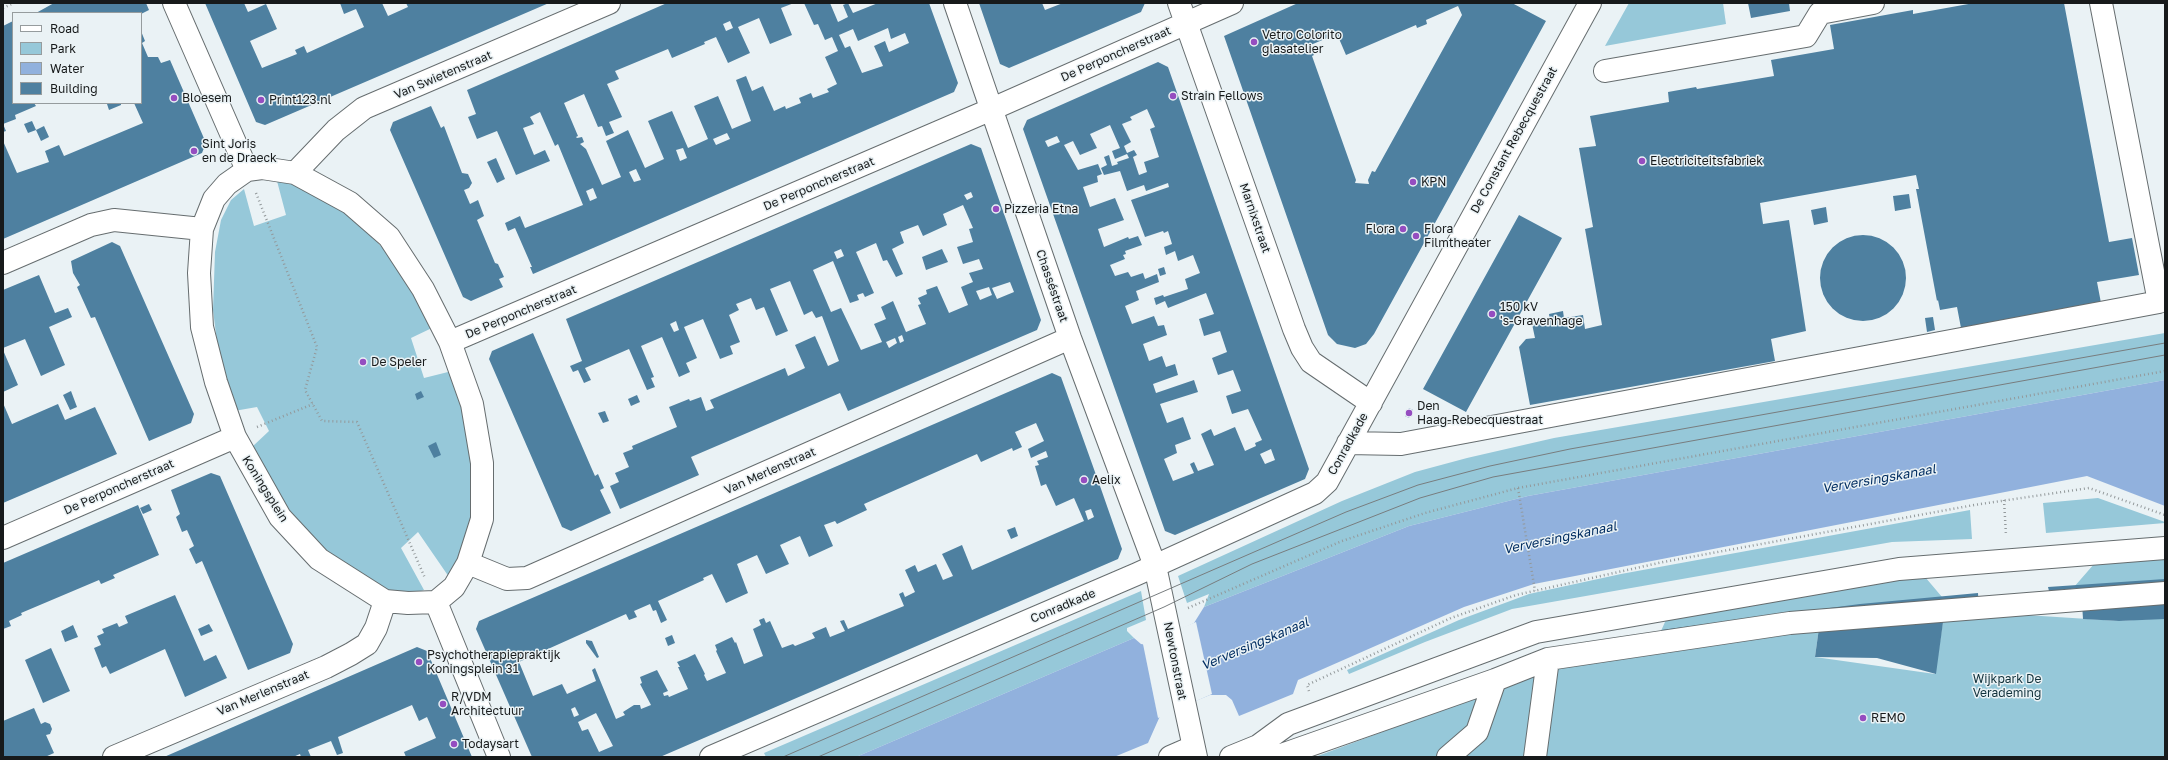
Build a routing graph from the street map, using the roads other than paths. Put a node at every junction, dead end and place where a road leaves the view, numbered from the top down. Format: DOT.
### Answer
graph roads {
  1 [pos="174,3"];
  2 [pos="609,3"];
  3 [pos="955,3"];
  4 [pos="1232,3"];
  5 [pos="1590,3"];
  6 [pos="1873,3"];
  7 [pos="2101,3"];
  8 [pos="1182,13"];
  9 [pos="1605,71"];
  10 [pos="992,110"];
  11 [pos="247,170"];
  12 [pos="295,174"];
  13 [pos="202,229"];
  14 [pos="3,263"];
  15 [pos="1070,338"];
  16 [pos="450,342"];
  17 [pos="1370,403"];
  18 [pos="235,437"];
  19 [pos="1348,443"];
  20 [pos="3,538"];
  21 [pos="2165,548"];
  22 [pos="468,563"];
  23 [pos="1155,566"];
  24 [pos="2165,593"];
  25 [pos="385,601"];
  26 [pos="436,602"];
  27 [pos="1548,659"];
  28 [pos="1494,680"];
  29 [pos="1195,752"];
  30 [pos="1265,753"];
  31 [pos="114,757"];
  32 [pos="499,757"];
  33 [pos="711,757"];
  34 [pos="1170,757"];
  35 [pos="1231,757"];
  36 [pos="1448,757"];
  37 [pos="1535,757"];
  1 -- 11 [label="street"];
  2 -- 12 [label="street, Van Swietenstraat"];
  3 -- 10 [label="street, Chasséstraat"];
  4 -- 8 [label="street, De Perponcherstraat"];
  5 -- 17 [label="street, De Constant Rebecquestraat"];
  6 -- 9 [label="street"];
  7 -- 19 [label="street"];
  8 -- 10 [label="street, De Perponcherstraat"];
  8 -- 17 [label="street, Marnixstraat"];
  10 -- 15 [label="street, Chasséstraat"];
  10 -- 16 [label="street, De Perponcherstraat"];
  11 -- 12 [label="street"];
  11 -- 13 [label="street, Koningsplein"];
  12 -- 16 [label="street"];
  13 -- 14 [label="street"];
  13 -- 18 [label="street, Koningsplein"];
  15 -- 22 [label="street, Van Merlenstraat"];
  15 -- 23 [label="street, Chasséstraat"];
  16 -- 22 [label="street"];
  17 -- 19 [label="street, Conradkade"];
  18 -- 20 [label="street, De Perponcherstraat"];
  18 -- 25 [label="street, Koningsplein"];
  19 -- 23 [label="street, Conradkade"];
  21 -- 30 [label="street"];
  22 -- 26 [label="street"];
  23 -- 29 [label="street, Newtonstraat"];
  23 -- 33 [label="street, Conradkade"];
  24 -- 27 [label="street"];
  25 -- 26 [label="street, Koningsplein"];
  25 -- 31 [label="street, Van Merlenstraat"];
  26 -- 32 [label="street"];
  27 -- 28 [label="street"];
  27 -- 37 [label="street"];
  28 -- 30 [label="street"];
  28 -- 36 [label="street"];
  29 -- 34 [label="street"];
  30 -- 35 [label="street"];
}
